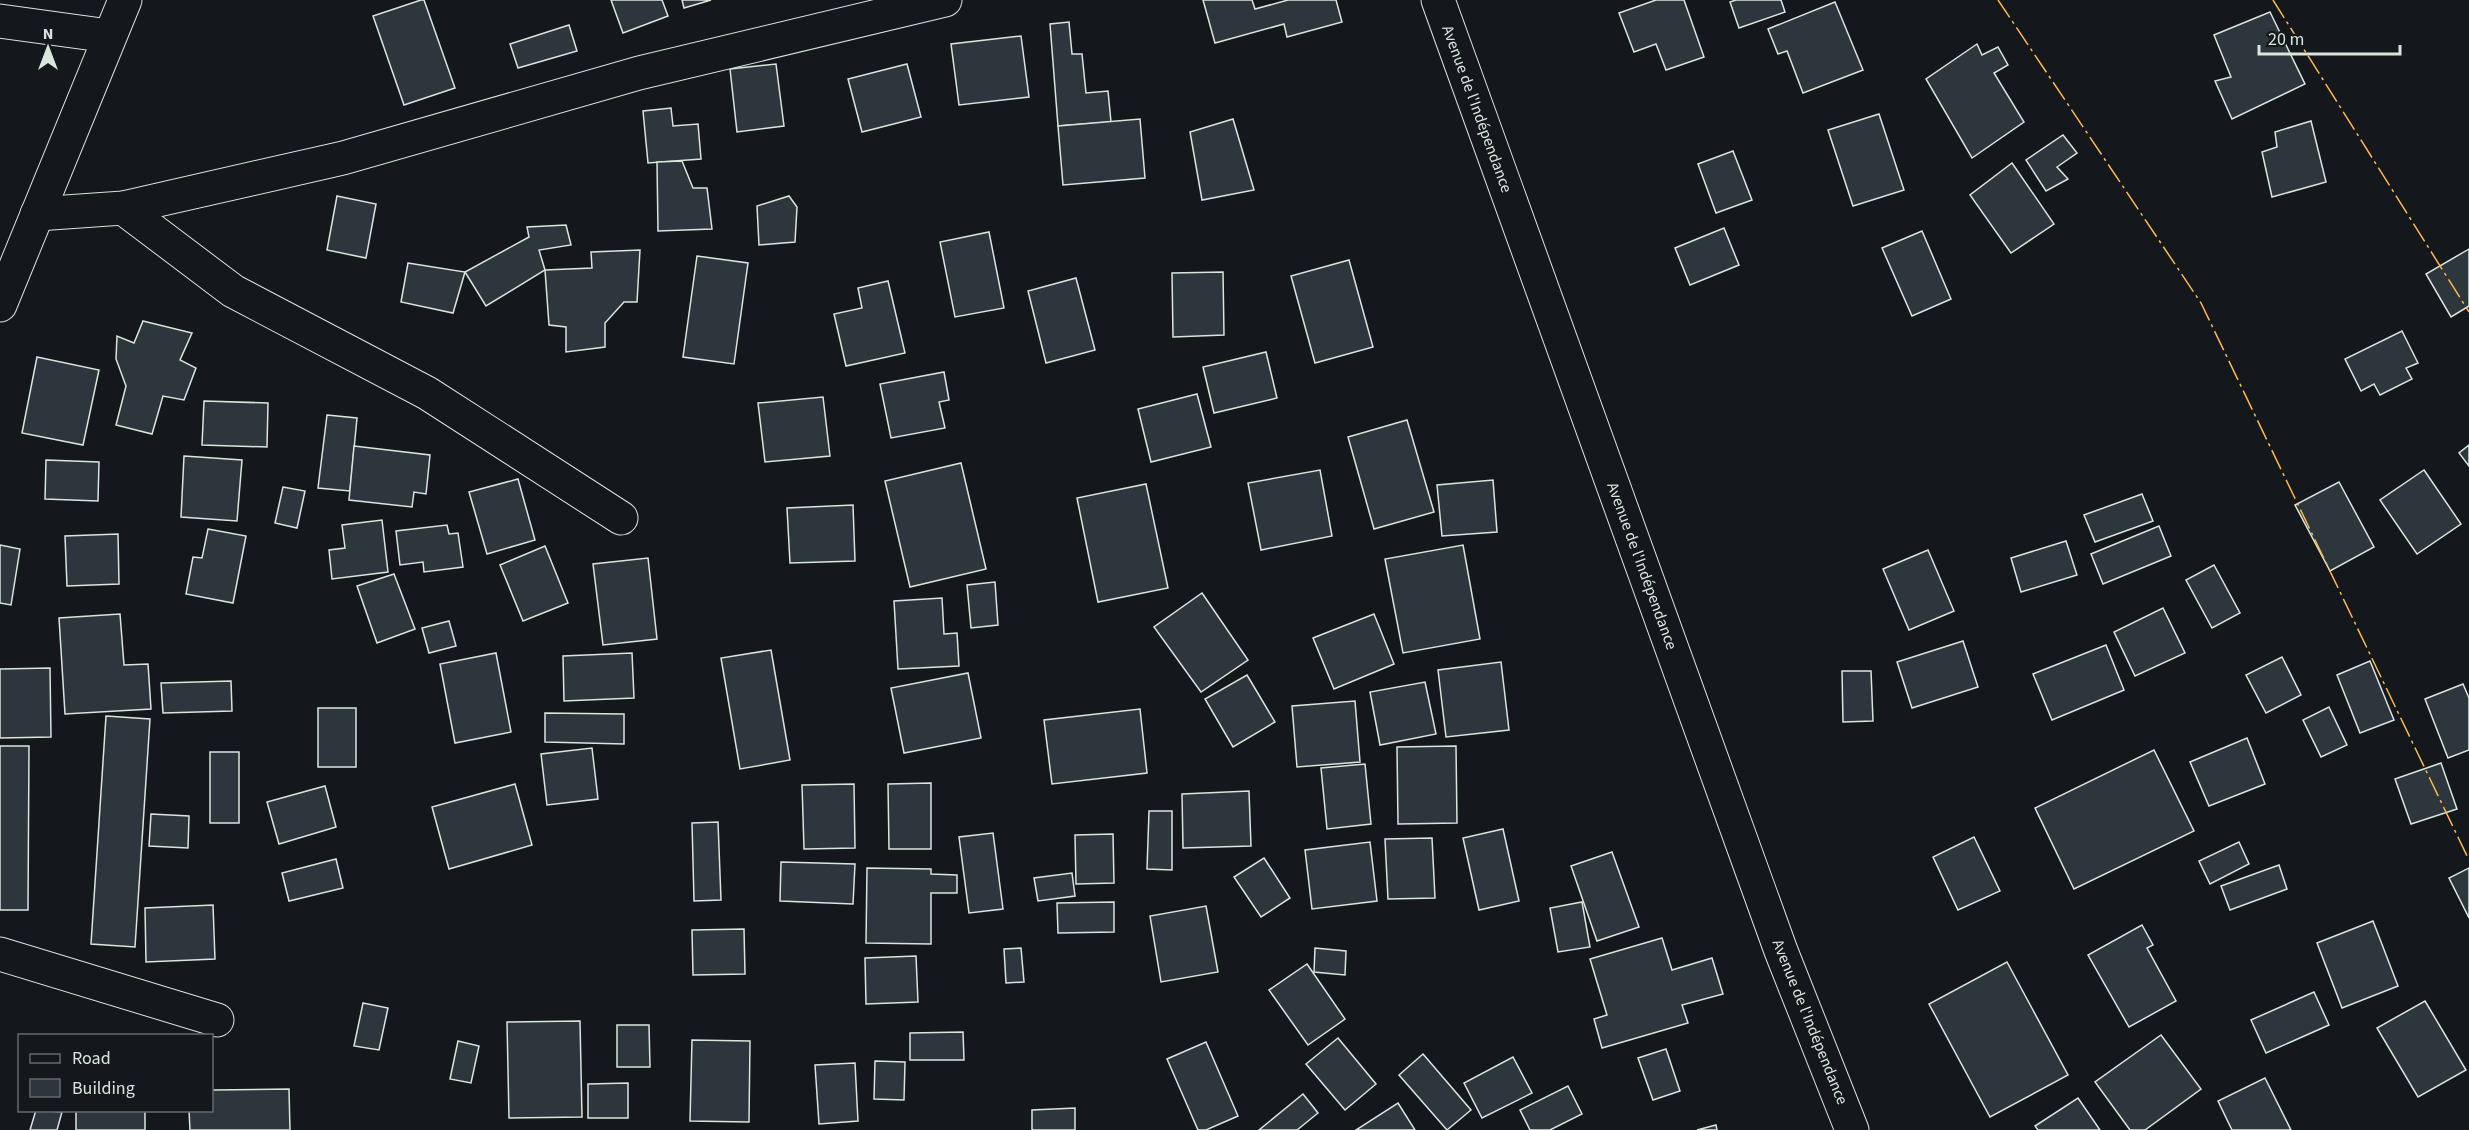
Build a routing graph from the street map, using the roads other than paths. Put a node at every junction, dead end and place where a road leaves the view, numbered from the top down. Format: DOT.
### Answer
graph roads {
  1 [pos="125,0"];
  2 [pos="945,0"];
  3 [pos="1438,0"];
  4 [pos="0,21"];
  5 [pos="109,36"];
  6 [pos="123,208"];
  7 [pos="36,214"];
  8 [pos="0,305"];
  9 [pos="621,518"];
  10 [pos="0,954"];
  11 [pos="217,1020"];
  12 [pos="1852,1130"];
  1 -- 5 [label="street"];
  2 -- 6 [label="street"];
  3 -- 12 [label="street, Avenue de l'Indépendance"];
  4 -- 5 [label="street"];
  5 -- 7 [label="street"];
  6 -- 7 [label="street"];
  6 -- 9 [label="street"];
  7 -- 8 [label="street"];
  10 -- 11 [label="street"];
}
